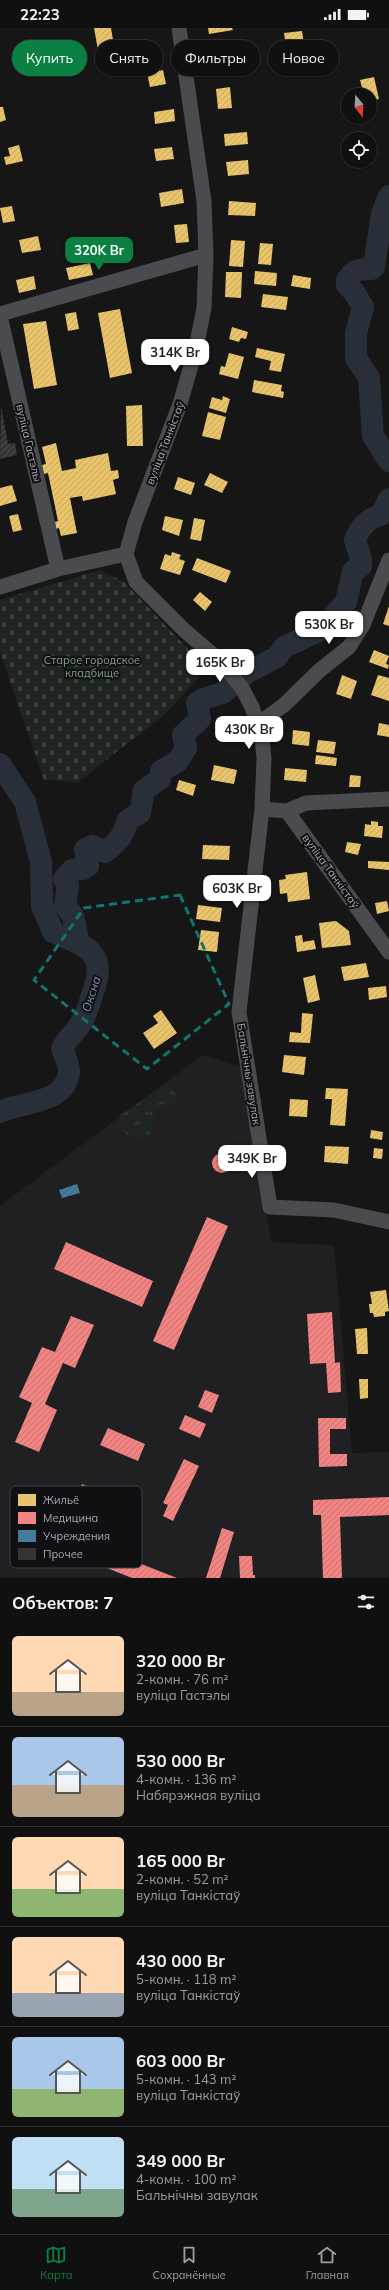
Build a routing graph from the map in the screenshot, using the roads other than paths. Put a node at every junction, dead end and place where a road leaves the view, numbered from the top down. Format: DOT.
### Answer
graph roads {
  1 [pos="179,28"];
  2 [pos="206,255"];
  3 [pos="0,315"];
  4 [pos="126,554"];
  5 [pos="389,560"];
  6 [pos="58,569"];
  7 [pos="0,587"];
  8 [pos="258,724"];
  9 [pos="389,799"];
  10 [pos="262,809"];
  11 [pos="287,811"];
  12 [pos="389,952"];
  13 [pos="389,1222"];
  1 -- 2 [label="street, вуліца Танкістаў"];
  2 -- 3 [label="street, вуліца Гастэлы"];
  2 -- 4 [label="street, вуліца Танкістаў"];
  3 -- 6 [label="street, вуліца Гастэлы"];
  4 -- 6 [label="street"];
  4 -- 8 [label="street"];
  5 -- 8 [label="street"];
  6 -- 7 [label="street"];
  8 -- 10 [label="street"];
  9 -- 11 [label="street"];
  10 -- 11 [label="street"];
  10 -- 13 [label="street, Бальнічны завулак"];
  11 -- 12 [label="street, вуліца Танкістаў"];
}
